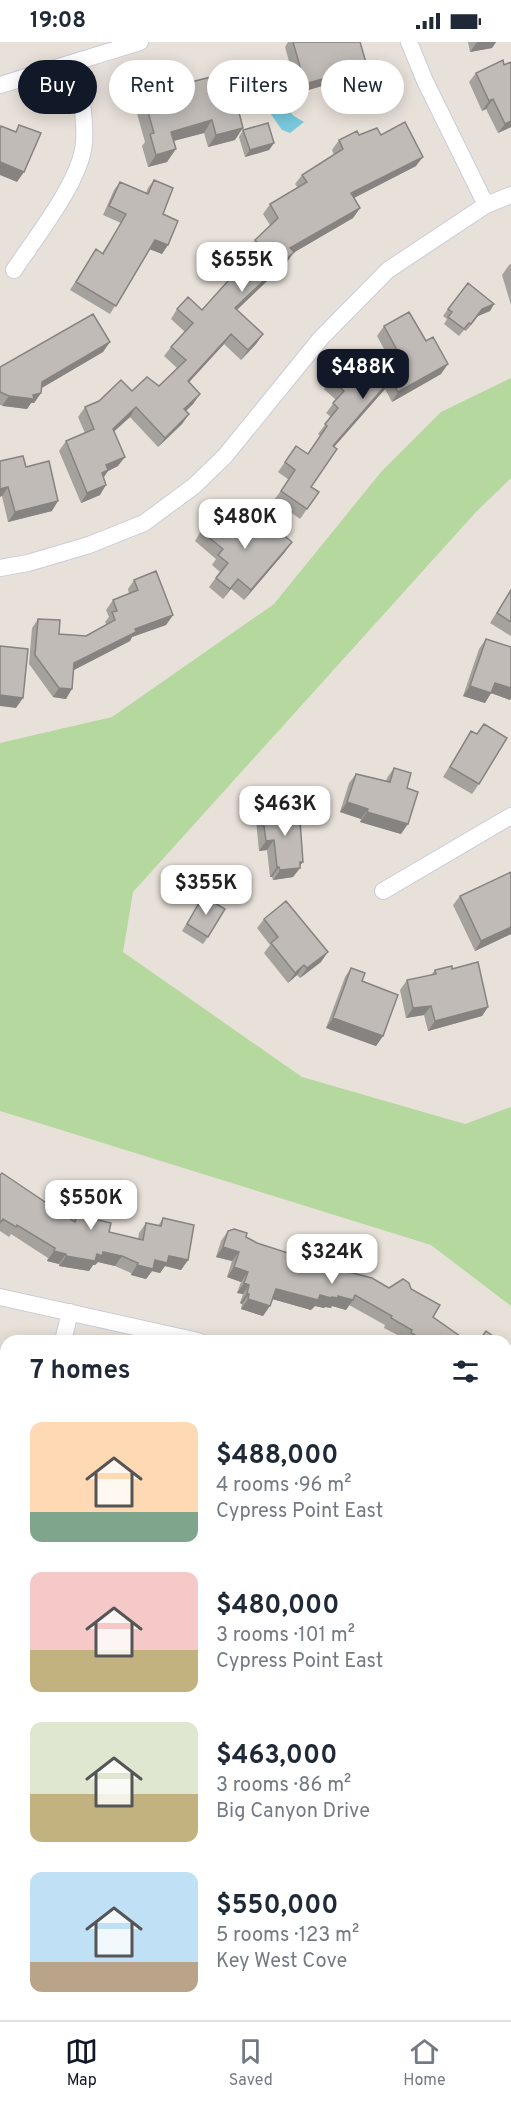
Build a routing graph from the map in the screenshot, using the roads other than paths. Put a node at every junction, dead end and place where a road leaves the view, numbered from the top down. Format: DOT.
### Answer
graph roads {
  1 [pos="140,42"];
  2 [pos="409,42"];
  3 [pos="81,60"];
  4 [pos="18,79"];
  5 [pos="0,84"];
  6 [pos="84,114"];
  7 [pos="511,195"];
  8 [pos="486,205"];
  9 [pos="14,270"];
  10 [pos="0,568"];
  11 [pos="511,816"];
  12 [pos="383,891"];
  13 [pos="0,1297"];
  14 [pos="70,1312"];
  15 [pos="64,1335"];
  16 [pos="172,1335"];
  1 -- 3 [label="street"];
  2 -- 8 [label="street"];
  4 -- 5 [label="street"];
  6 -- 9 [label="street"];
  7 -- 8 [label="street"];
  8 -- 10 [label="street"];
  11 -- 12 [label="street"];
  13 -- 14 [label="street"];
  14 -- 15 [label="street"];
  14 -- 16 [label="street"];
}
